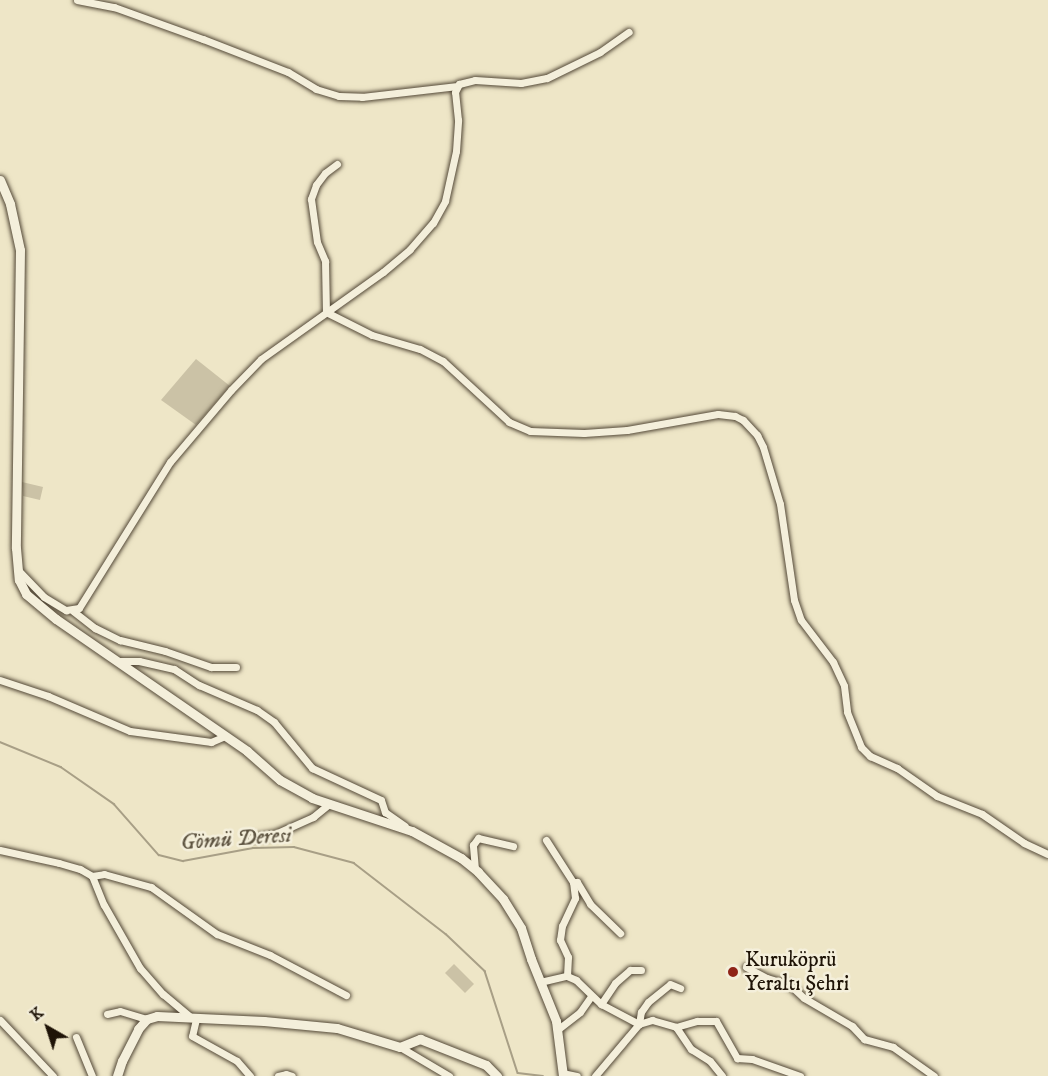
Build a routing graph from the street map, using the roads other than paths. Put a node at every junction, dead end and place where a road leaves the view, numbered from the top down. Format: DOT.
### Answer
graph roads {
  1 [pos="77,0"];
  2 [pos="629,32"];
  3 [pos="457,86"];
  4 [pos="337,164"];
  5 [pos="0,180"];
  6 [pos="326,312"];
  7 [pos="18,570"];
  8 [pos="73,611"];
  9 [pos="119,661"];
  10 [pos="236,668"];
  11 [pos="0,680"];
  12 [pos="225,736"];
  13 [pos="329,804"];
  14 [pos="412,831"];
  15 [pos="252,837"];
  16 [pos="546,840"];
  17 [pos="513,846"];
  18 [pos="0,850"];
  19 [pos="1048,854"];
  20 [pos="475,869"];
  21 [pos="92,876"];
  22 [pos="573,882"];
  23 [pos="620,933"];
  24 [pos="746,967"];
  25 [pos="641,970"];
  26 [pos="567,976"];
  27 [pos="540,982"];
  28 [pos="680,988"];
  29 [pos="346,994"];
  30 [pos="591,996"];
  31 [pos="600,1004"];
  32 [pos="107,1014"];
  33 [pos="147,1019"];
  34 [pos="194,1019"];
  35 [pos="0,1020"];
  36 [pos="639,1024"];
  37 [pos="676,1027"];
  38 [pos="557,1030"];
  39 [pos="76,1037"];
  40 [pos="400,1047"];
  41 [pos="562,1074"];
  42 [pos="53,1076"];
  43 [pos="92,1076"];
  44 [pos="117,1076"];
  45 [pos="250,1076"];
  46 [pos="278,1076"];
  47 [pos="292,1076"];
  48 [pos="449,1076"];
  49 [pos="496,1076"];
  50 [pos="577,1076"];
  51 [pos="595,1076"];
  52 [pos="722,1076"];
  53 [pos="800,1076"];
  54 [pos="934,1076"];
  1 -- 3 [label="street"];
  2 -- 3 [label="street"];
  3 -- 6 [label="street"];
  4 -- 6 [label="street"];
  5 -- 7 [label="street"];
  6 -- 8 [label="street"];
  6 -- 19 [label="street"];
  7 -- 8 [label="street"];
  7 -- 9 [label="street"];
  8 -- 10 [label="street"];
  9 -- 12 [label="street"];
  9 -- 14 [label="street"];
  11 -- 12 [label="street"];
  12 -- 13 [label="street"];
  13 -- 14 [label="street"];
  13 -- 15 [label="street"];
  14 -- 20 [label="street"];
  16 -- 22 [label="street"];
  17 -- 20 [label="street"];
  18 -- 21 [label="street"];
  20 -- 27 [label="street"];
  21 -- 29 [label="street"];
  21 -- 34 [label="street"];
  22 -- 23 [label="street"];
  22 -- 26 [label="street"];
  24 -- 54 [label="street"];
  25 -- 31 [label="street"];
  26 -- 27 [label="street"];
  26 -- 30 [label="street"];
  27 -- 38 [label="street"];
  28 -- 36 [label="street"];
  30 -- 31 [label="street"];
  30 -- 38 [label="street"];
  31 -- 36 [label="street"];
  32 -- 33 [label="street"];
  33 -- 34 [label="street"];
  33 -- 44 [label="street"];
  34 -- 40 [label="street"];
  34 -- 45 [label="street"];
  35 -- 42 [label="street"];
  36 -- 37 [label="street"];
  36 -- 51 [label="street"];
  37 -- 52 [label="street"];
  37 -- 53 [label="street"];
  38 -- 41 [label="street"];
  39 -- 43 [label="street"];
  40 -- 48 [label="street"];
  40 -- 49 [label="street"];
  41 -- 50 [label="street"];
  46 -- 47 [label="street"];
}
